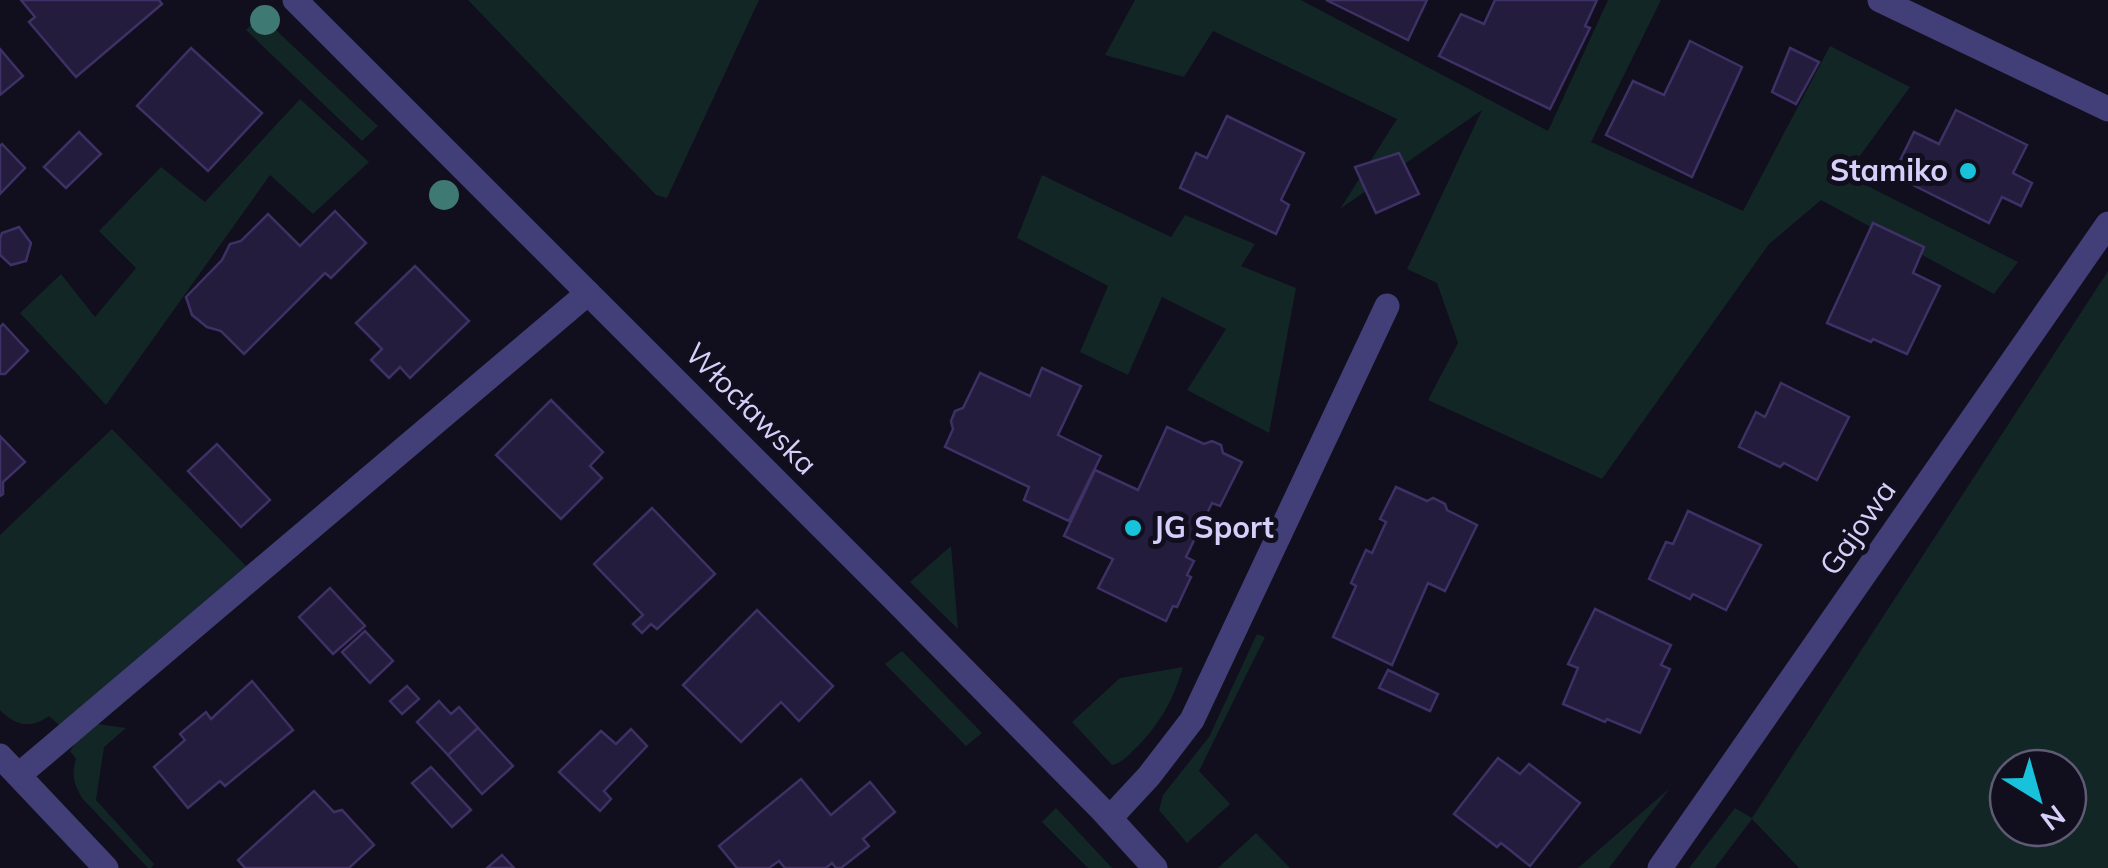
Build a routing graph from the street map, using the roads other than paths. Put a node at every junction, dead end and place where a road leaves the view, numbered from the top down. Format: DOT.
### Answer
graph roads {
  1 [pos="296,0"];
  2 [pos="1880,0"];
  3 [pos="2108,109"];
  4 [pos="2108,224"];
  5 [pos="588,293"];
  6 [pos="1387,306"];
  7 [pos="0,756"];
  8 [pos="18,776"];
  9 [pos="1110,818"];
  10 [pos="106,868"];
  11 [pos="1155,868"];
  12 [pos="1660,868"];
  1 -- 5 [label="street, Włocławska"];
  2 -- 3 [label="street"];
  4 -- 12 [label="street, Gajowa"];
  5 -- 8 [label="street"];
  5 -- 9 [label="street, Włocławska"];
  6 -- 9 [label="street"];
  7 -- 8 [label="street"];
  8 -- 10 [label="street"];
  9 -- 11 [label="street, Włocławska"];
}
